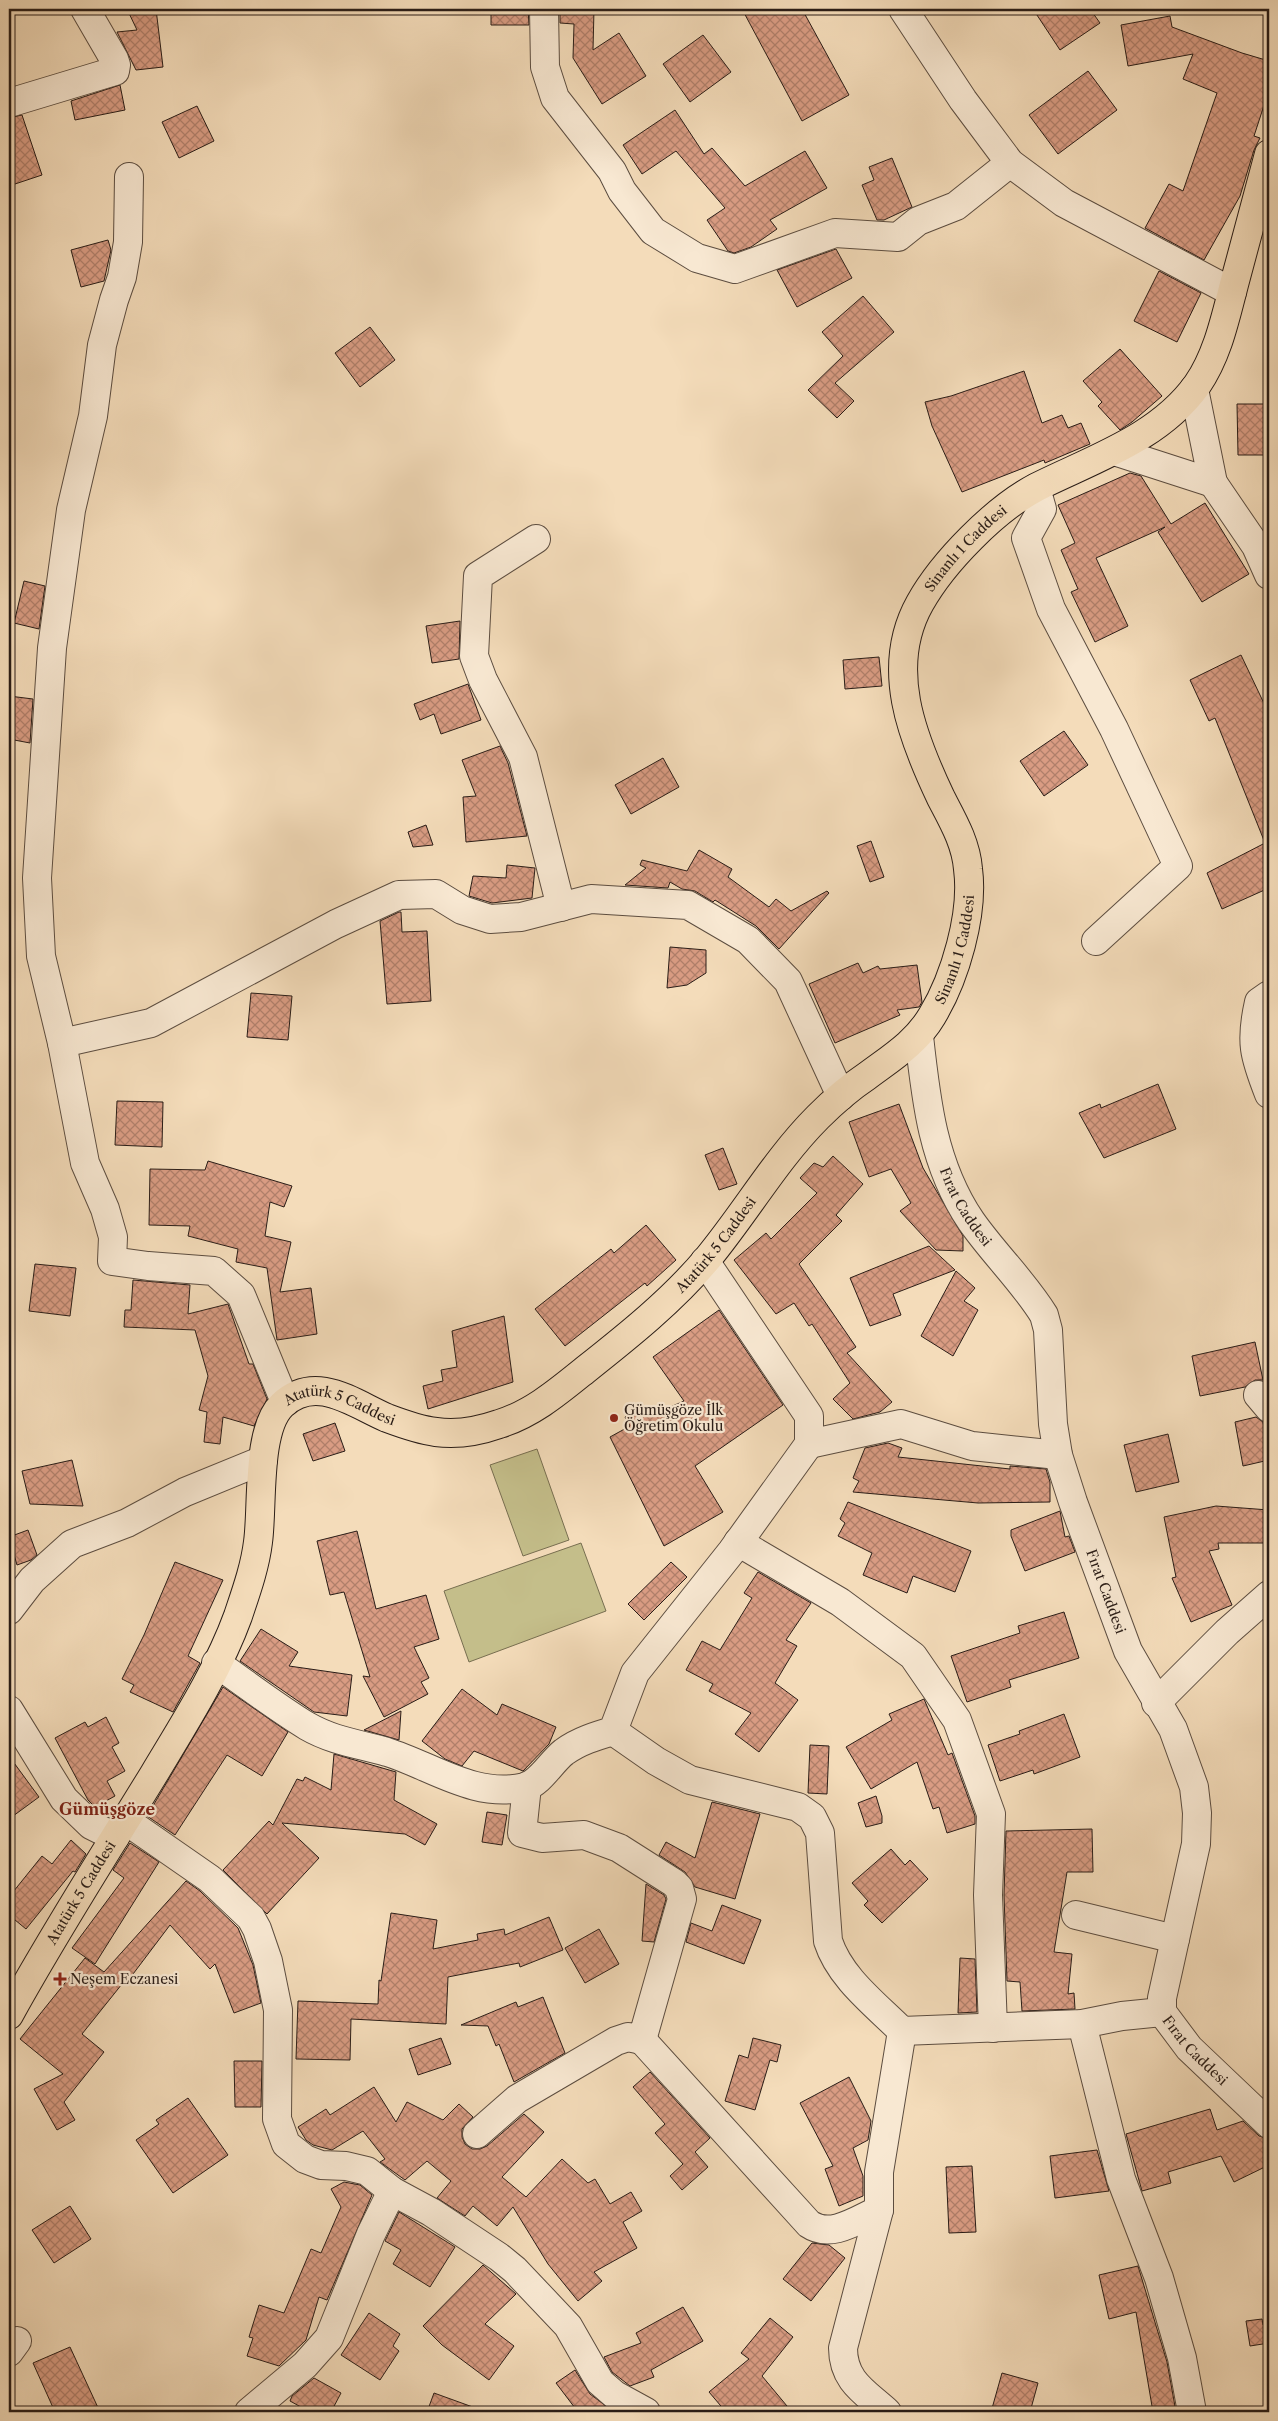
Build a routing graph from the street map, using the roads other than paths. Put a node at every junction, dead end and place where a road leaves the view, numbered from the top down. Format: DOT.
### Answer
graph roads {
  1 [pos="85,9"];
  2 [pos="544,9"];
  3 [pos="903,9"];
  4 [pos="9,103"];
  5 [pos="1269,154"];
  6 [pos="1010,163"];
  7 [pos="129,178"];
  8 [pos="1232,292"];
  9 [pos="1194,389"];
  10 [pos="1114,451"];
  11 [pos="1213,483"];
  12 [pos="1036,488"];
  13 [pos="536,540"];
  14 [pos="1262,544"];
  15 [pos="1269,574"];
  16 [pos="561,906"];
  17 [pos="1096,941"];
  18 [pos="1269,995"];
  19 [pos="919,1036"];
  20 [pos="62,1043"];
  21 [pos="1269,1094"];
  22 [pos="841,1096"];
  23 [pos="705,1261"];
  24 [pos="284,1402"];
  25 [pos="809,1444"];
  26 [pos="1058,1455"];
  27 [pos="264,1460"];
  28 [pos="738,1542"];
  29 [pos="1269,1595"];
  30 [pos="9,1610"];
  31 [pos="216,1663"];
  32 [pos="1156,1703"];
  33 [pos="9,1710"];
  34 [pos="613,1731"];
  35 [pos="527,1786"];
  36 [pos="120,1829"];
  37 [pos="1076,1915"];
  38 [pos="1175,1939"];
  39 [pos="1162,2012"];
  40 [pos="9,2015"];
  41 [pos="1082,2024"];
  42 [pos="993,2028"];
  43 [pos="902,2031"];
  44 [pos="642,2040"];
  45 [pos="1269,2124"];
  46 [pos="477,2134"];
  47 [pos="392,2191"];
  48 [pos="878,2210"];
  49 [pos="249,2412"];
  50 [pos="646,2412"];
  51 [pos="887,2412"];
  52 [pos="1192,2412"];
  1 -- 4 [label="street"];
  2 -- 6 [label="street"];
  3 -- 6 [label="street"];
  5 -- 8 [label="main road, Sinanlı 1 Caddesi"];
  6 -- 8 [label="street"];
  7 -- 20 [label="street"];
  8 -- 9 [label="main road, Sinanlı 1 Caddesi"];
  9 -- 10 [label="main road, Sinanlı 1 Caddesi"];
  9 -- 11 [label="street"];
  10 -- 11 [label="street"];
  10 -- 12 [label="main road, Sinanlı 1 Caddesi"];
  11 -- 14 [label="street"];
  12 -- 17 [label="street"];
  12 -- 19 [label="main road, Sinanlı 1 Caddesi"];
  13 -- 16 [label="street"];
  14 -- 15 [label="street"];
  16 -- 20 [label="street"];
  16 -- 22 [label="street"];
  18 -- 21 [label="street"];
  19 -- 22 [label="main road, Atatürk 5 Caddesi"];
  19 -- 26 [label="street, Fırat Caddesi"];
  20 -- 24 [label="street"];
  22 -- 23 [label="main road, Atatürk 5 Caddesi"];
  23 -- 24 [label="main road, Atatürk 5 Caddesi"];
  23 -- 25 [label="street"];
  24 -- 27 [label="main road, Atatürk 5 Caddesi"];
  25 -- 26 [label="street"];
  25 -- 28 [label="street"];
  26 -- 32 [label="street, Fırat Caddesi"];
  27 -- 30 [label="street"];
  27 -- 31 [label="main road, Atatürk 5 Caddesi"];
  28 -- 34 [label="street"];
  28 -- 42 [label="street"];
  29 -- 32 [label="street"];
  31 -- 35 [label="street"];
  31 -- 36 [label="main road, Atatürk 5 Caddesi"];
  32 -- 38 [label="street, Fırat Caddesi"];
  33 -- 36 [label="street"];
  34 -- 35 [label="street"];
  34 -- 43 [label="street"];
  35 -- 44 [label="street"];
  36 -- 40 [label="main road, Atatürk 5 Caddesi"];
  36 -- 47 [label="street"];
  37 -- 38 [label="street"];
  38 -- 39 [label="street, Fırat Caddesi"];
  39 -- 41 [label="street"];
  39 -- 45 [label="street, Fırat Caddesi"];
  41 -- 42 [label="street"];
  41 -- 52 [label="street"];
  42 -- 43 [label="street"];
  43 -- 48 [label="street"];
  44 -- 46 [label="street"];
  44 -- 48 [label="street"];
  47 -- 49 [label="street"];
  47 -- 50 [label="street"];
  48 -- 51 [label="street"];
}
